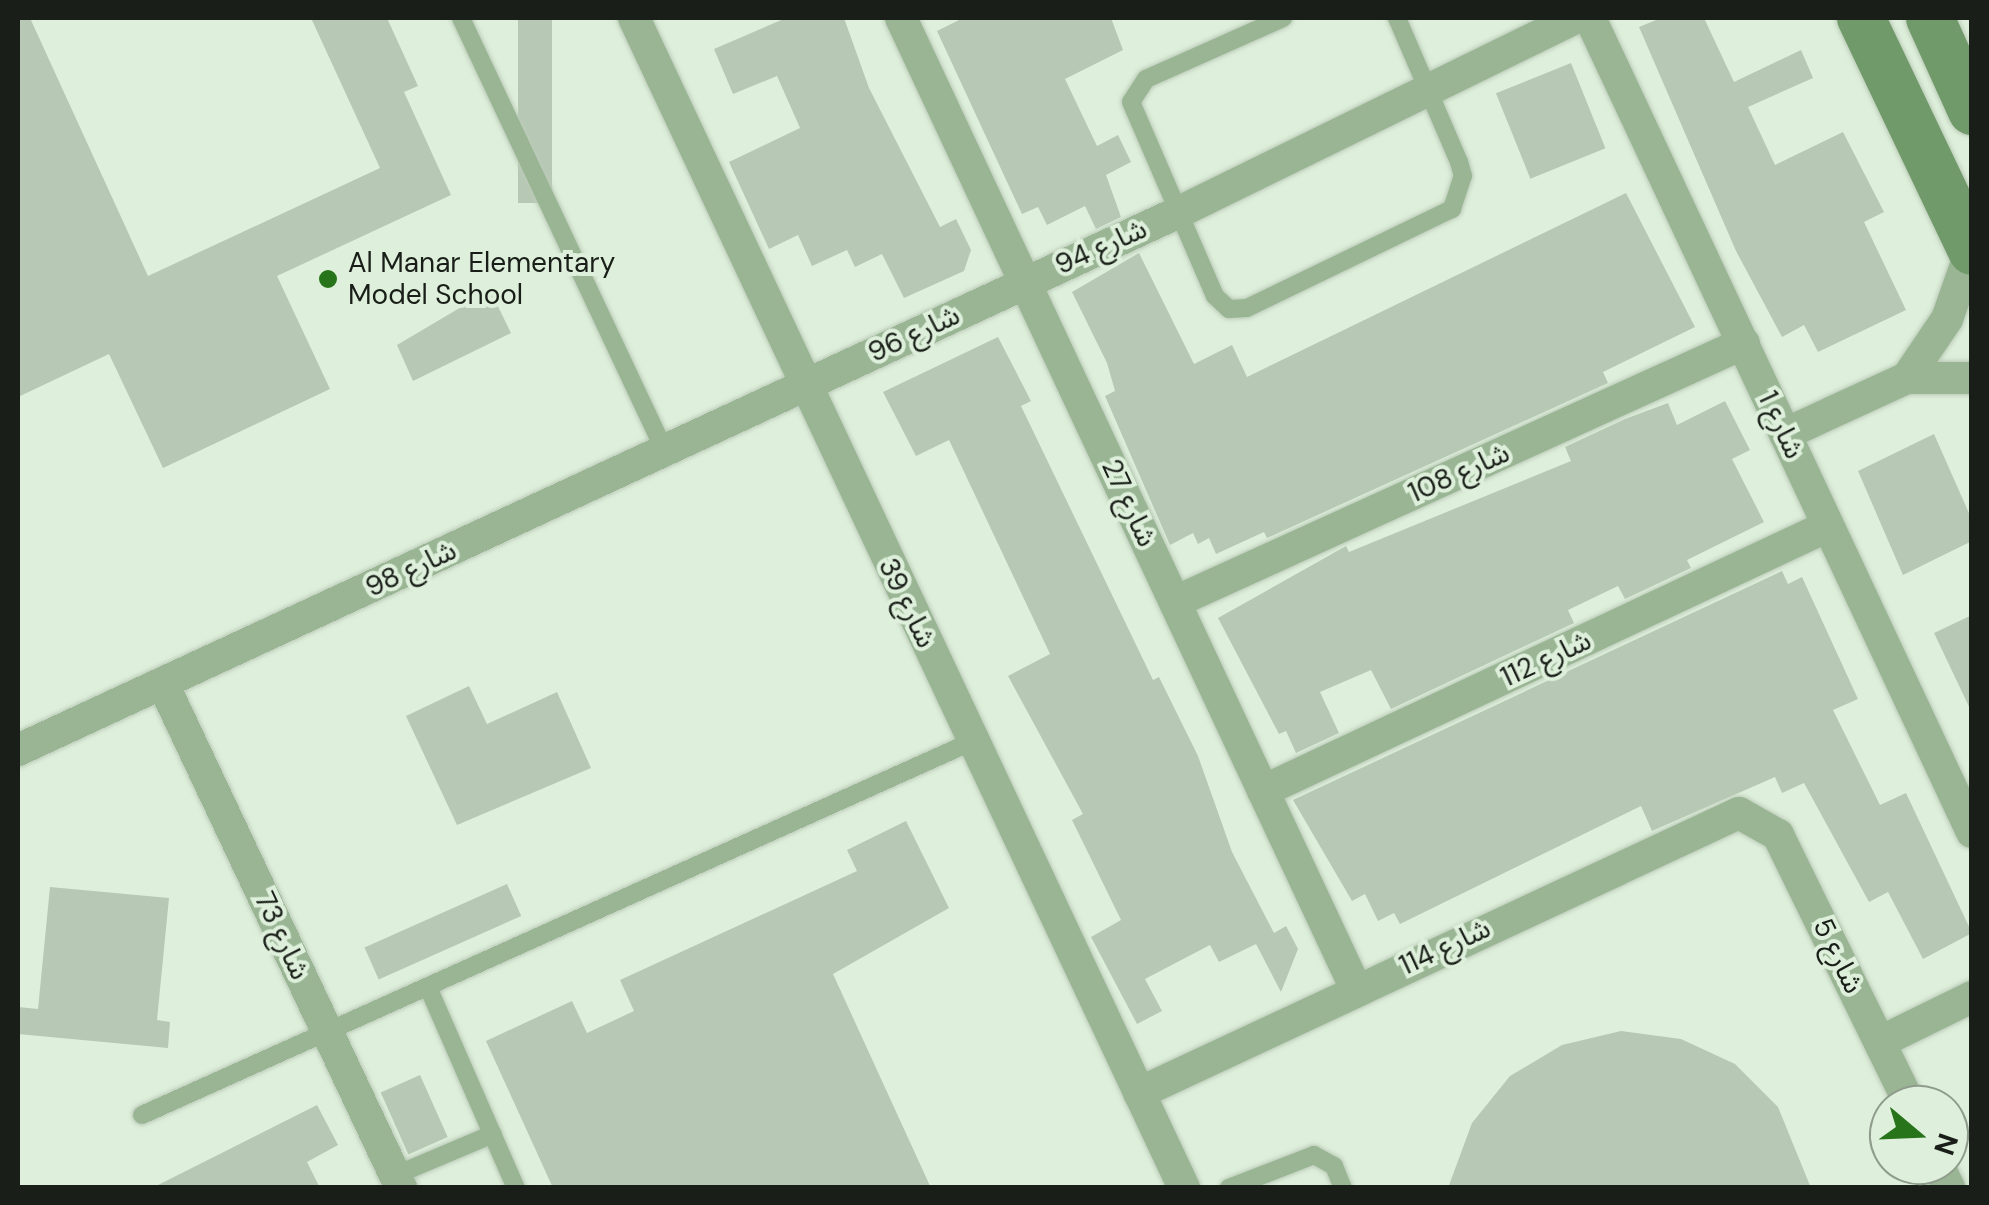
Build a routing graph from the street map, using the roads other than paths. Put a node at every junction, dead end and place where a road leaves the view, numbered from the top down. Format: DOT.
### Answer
graph roads {
  1 [pos="461,18"];
  2 [pos="634,18"];
  3 [pos="901,18"];
  4 [pos="1283,18"];
  5 [pos="1397,18"];
  6 [pos="1861,18"];
  7 [pos="1930,18"];
  8 [pos="1590,19"];
  9 [pos="1427,87"];
  10 [pos="1972,111"];
  11 [pos="1178,213"];
  12 [pos="1971,251"];
  13 [pos="1025,282"];
  14 [pos="1744,343"];
  15 [pos="1907,378"];
  16 [pos="1972,378"];
  17 [pos="804,387"];
  18 [pos="1784,434"];
  19 [pos="665,451"];
  20 [pos="1828,526"];
  21 [pos="1175,602"];
  22 [pos="163,684"];
  23 [pos="972,740"];
  24 [pos="18,750"];
  25 [pos="1263,792"];
  26 [pos="1755,816"];
  27 [pos="1972,832"];
  28 [pos="428,987"];
  29 [pos="1356,989"];
  30 [pos="1972,997"];
  31 [pos="328,1032"];
  32 [pos="1880,1042"];
  33 [pos="1900,1085"];
  34 [pos="1139,1092"];
  35 [pos="142,1115"];
  36 [pos="492,1134"];
  37 [pos="398,1182"];
  38 [pos="516,1188"];
  39 [pos="1184,1188"];
  40 [pos="1229,1188"];
  41 [pos="1343,1188"];
  1 -- 19 [label="lane"];
  2 -- 17 [label="street, شارع 39"];
  3 -- 13 [label="street, شارع 27"];
  4 -- 11 [label="lane"];
  5 -- 9 [label="lane"];
  6 -- 12 [label="main road"];
  7 -- 10 [label="main road"];
  8 -- 9 [label="street, شارع 94"];
  8 -- 14 [label="street, شارع 1"];
  9 -- 11 [label="street, شارع 94"];
  9 -- 11 [label="lane"];
  11 -- 13 [label="street, شارع 94"];
  12 -- 15 [label="street"];
  13 -- 17 [label="street, شارع 96"];
  13 -- 21 [label="street, شارع 27"];
  14 -- 18 [label="street, شارع 1"];
  14 -- 21 [label="street, شارع 108"];
  15 -- 16 [label="street"];
  15 -- 18 [label="street"];
  17 -- 19 [label="street, شارع 98"];
  17 -- 23 [label="street, شارع 39"];
  18 -- 20 [label="street, شارع 1"];
  19 -- 22 [label="street, شارع 98"];
  20 -- 25 [label="street, شارع 112"];
  20 -- 27 [label="street, شارع 1"];
  21 -- 25 [label="street, شارع 27"];
  22 -- 24 [label="street, شارع 98"];
  22 -- 31 [label="street, شارع 73"];
  23 -- 28 [label="lane"];
  23 -- 34 [label="street, شارع 39"];
  25 -- 29 [label="street, شارع 27"];
  26 -- 29 [label="street, شارع 114"];
  26 -- 32 [label="street, شارع 5"];
  28 -- 31 [label="lane"];
  28 -- 36 [label="lane"];
  29 -- 34 [label="street, شارع 114"];
  30 -- 32 [label="street"];
  31 -- 35 [label="lane"];
  31 -- 37 [label="street, شارع 73"];
  32 -- 33 [label="street, شارع 5"];
  34 -- 39 [label="street, شارع 39"];
  36 -- 37 [label="lane"];
  36 -- 38 [label="lane"];
  40 -- 41 [label="lane"];
}
